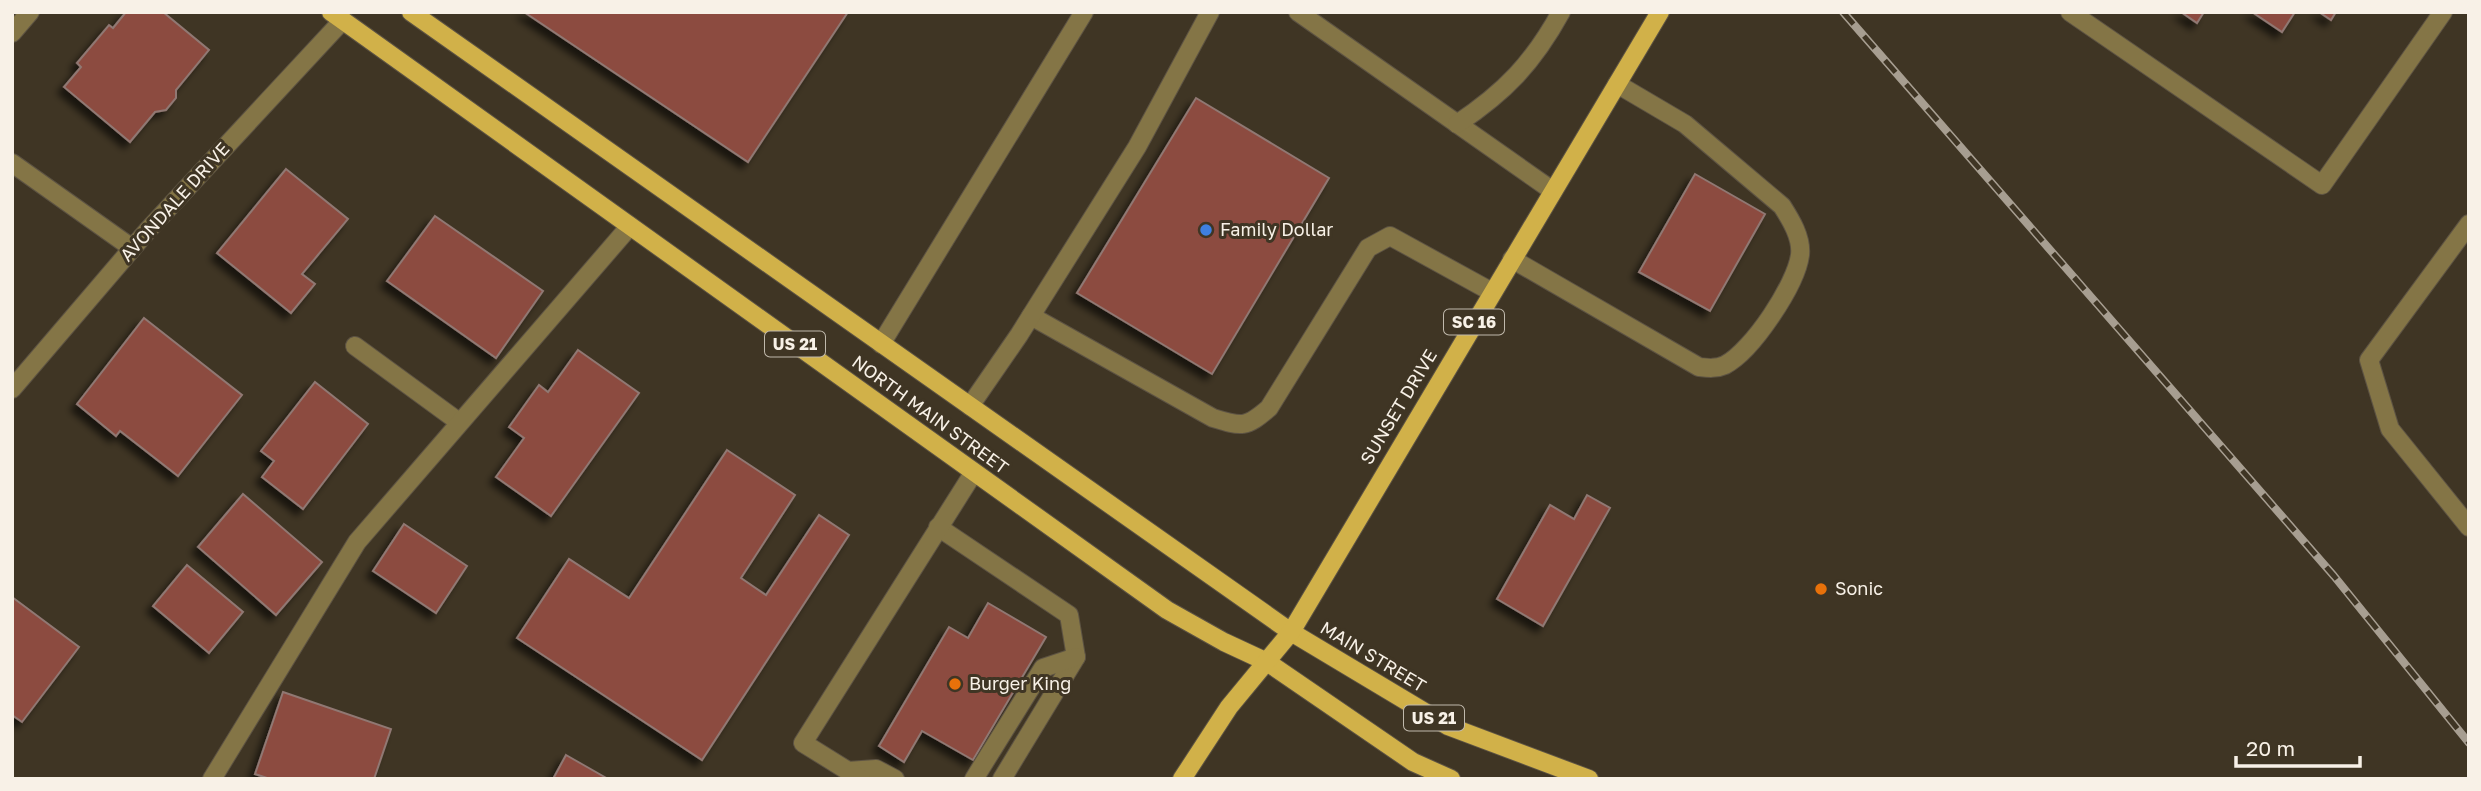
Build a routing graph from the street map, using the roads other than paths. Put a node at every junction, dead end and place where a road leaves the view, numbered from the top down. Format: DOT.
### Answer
graph roads {
  1 [pos="30,12"];
  2 [pos="411,12"];
  3 [pos="1084,12"];
  4 [pos="1210,12"];
  5 [pos="1297,12"];
  6 [pos="1561,12"];
  7 [pos="2070,12"];
  8 [pos="2443,12"];
  9 [pos="1656,14"];
  10 [pos="337,16"];
  11 [pos="12,33"];
  12 [pos="1617,83"];
  13 [pos="1457,124"];
  14 [pos="12,163"];
  15 [pos="1553,191"];
  16 [pos="2469,224"];
  17 [pos="630,226"];
  18 [pos="132,248"];
  19 [pos="1512,259"];
  20 [pos="1492,292"];
  21 [pos="1031,316"];
  22 [pos="881,344"];
  23 [pos="355,346"];
  24 [pos="12,389"];
  25 [pos="970,406"];
  26 [pos="459,422"];
  27 [pos="974,472"];
  28 [pos="938,527"];
  29 [pos="2469,527"];
  30 [pos="1291,632"];
  31 [pos="1076,657"];
  32 [pos="1267,662"];
  33 [pos="855,775"];
  34 [pos="212,779"];
  35 [pos="895,779"];
  36 [pos="974,779"];
  37 [pos="1002,779"];
  38 [pos="1182,779"];
  39 [pos="1451,779"];
  40 [pos="1589,779"];
  1 -- 11 [label="street"];
  2 -- 22 [label="main road, NORTH MAIN STREET / US 21"];
  3 -- 22 [label="street"];
  4 -- 21 [label="street"];
  5 -- 13 [label="street"];
  6 -- 13 [label="street"];
  7 -- 8 [label="street"];
  9 -- 12 [label="main road, SUNSET DRIVE / SC 16"];
  10 -- 17 [label="main road, NORTH MAIN STREET / US 21"];
  10 -- 18 [label="street, AVONDALE DRIVE"];
  12 -- 15 [label="main road, SUNSET DRIVE / SC 16"];
  12 -- 19 [label="street"];
  13 -- 15 [label="street"];
  14 -- 18 [label="street"];
  15 -- 19 [label="main road, SUNSET DRIVE / SC 16"];
  16 -- 29 [label="street"];
  17 -- 26 [label="street"];
  17 -- 27 [label="main road, NORTH MAIN STREET / US 21"];
  18 -- 24 [label="street, AVONDALE DRIVE"];
  19 -- 20 [label="main road, SUNSET DRIVE / SC 16"];
  20 -- 21 [label="street"];
  20 -- 30 [label="main road, SUNSET DRIVE / SC 16"];
  21 -- 25 [label="street"];
  22 -- 25 [label="main road, NORTH MAIN STREET / US 21"];
  23 -- 26 [label="street"];
  25 -- 30 [label="main road, NORTH MAIN STREET / US 21"];
  26 -- 34 [label="street"];
  27 -- 28 [label="street"];
  27 -- 32 [label="main road, NORTH MAIN STREET / US 21"];
  28 -- 31 [label="street"];
  28 -- 33 [label="street"];
  30 -- 32 [label="main road, SUNSET DRIVE / SC 16"];
  30 -- 40 [label="main road, MAIN STREET / US 21"];
  31 -- 36 [label="street"];
  31 -- 37 [label="street"];
  32 -- 38 [label="main road, SUNSET DRIVE / SC 16"];
  32 -- 39 [label="main road, NORTH MAIN STREET / US 21"];
  33 -- 35 [label="street"];
}
